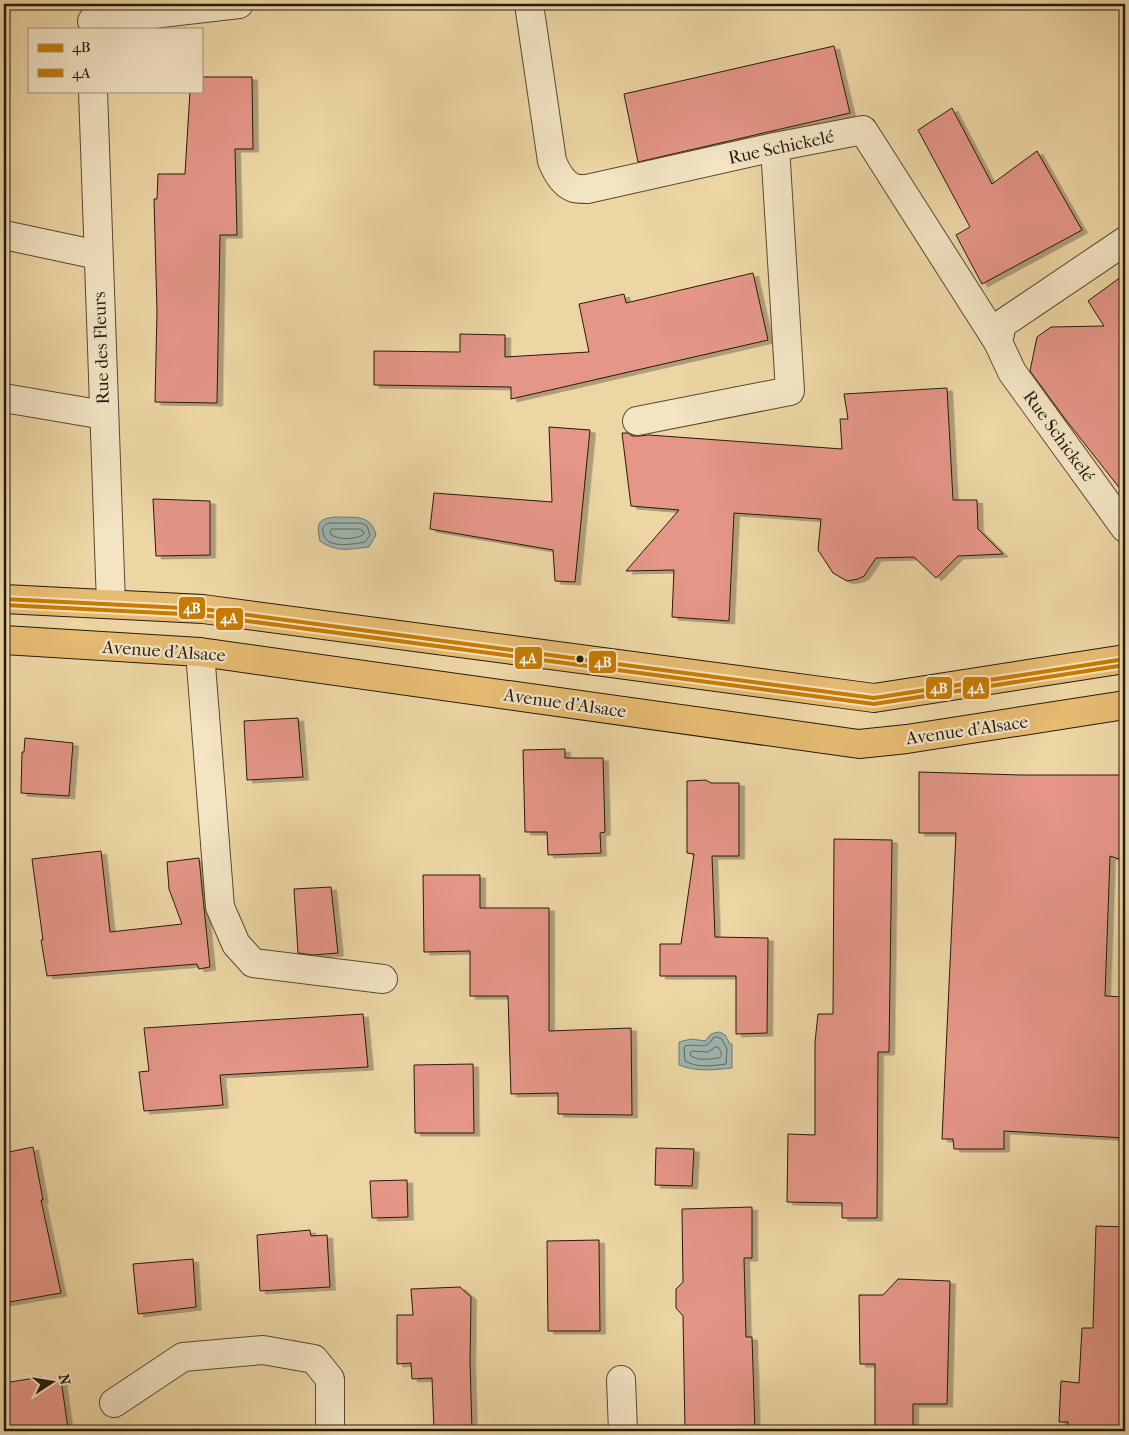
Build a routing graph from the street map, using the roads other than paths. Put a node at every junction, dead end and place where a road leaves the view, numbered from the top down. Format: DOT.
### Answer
graph roads {
  1 [pos="239,4"];
  2 [pos="529,4"];
  3 [pos="92,18"];
  4 [pos="93,92"];
  5 [pos="775,147"];
  6 [pos="4,235"];
  7 [pos="1125,241"];
  8 [pos="98,255"];
  9 [pos="998,342"];
  10 [pos="4,398"];
  11 [pos="104,415"];
  12 [pos="636,421"];
  13 [pos="1125,528"];
  14 [pos="4,599"];
  15 [pos="111,604"];
  16 [pos="4,640"];
  17 [pos="200,652"];
  18 [pos="1125,659"];
  19 [pos="1125,705"];
  20 [pos="383,979"];
  21 [pos="621,1380"];
  22 [pos="114,1403"];
  23 [pos="330,1431"];
  24 [pos="622,1431"];
  1 -- 3 [label="street"];
  2 -- 5 [label="street, Rue Schickelé"];
  4 -- 8 [label="street, Rue des Fleurs"];
  5 -- 9 [label="street, Rue Schickelé"];
  5 -- 12 [label="street"];
  6 -- 8 [label="street"];
  7 -- 9 [label="street"];
  8 -- 11 [label="street, Rue des Fleurs"];
  9 -- 13 [label="street, Rue Schickelé"];
  10 -- 11 [label="street"];
  11 -- 15 [label="street, Rue des Fleurs"];
  14 -- 15 [label="main road"];
  15 -- 18 [label="main road"];
  16 -- 17 [label="main road, Avenue d'Alsace"];
  17 -- 19 [label="main road, Avenue d'Alsace"];
  17 -- 20 [label="street"];
  21 -- 24 [label="street"];
  22 -- 23 [label="street"];
}
